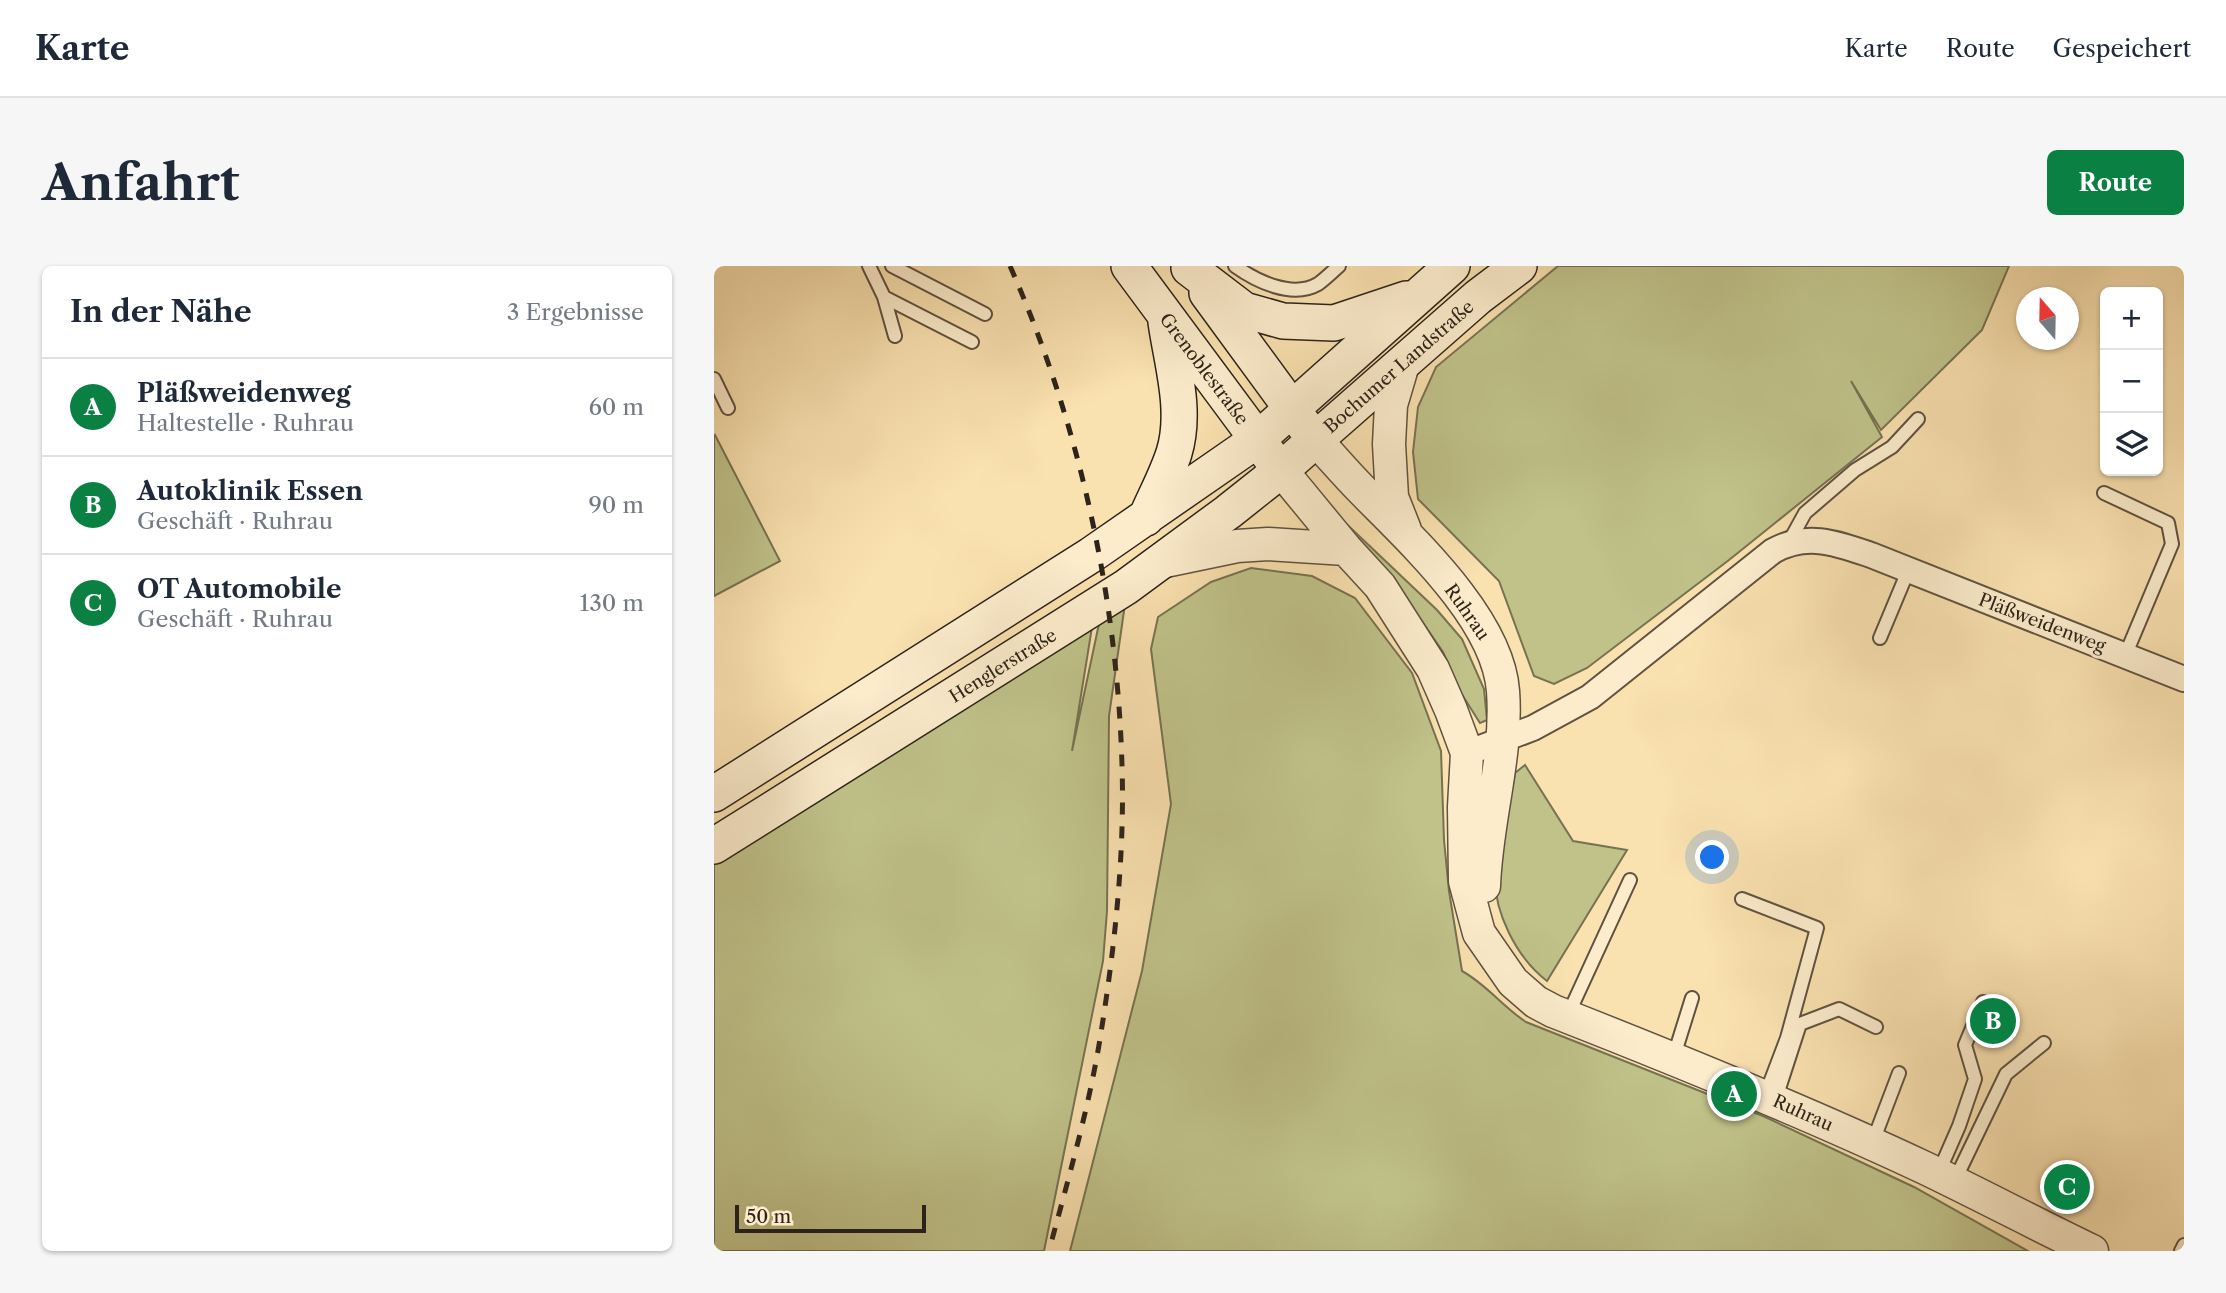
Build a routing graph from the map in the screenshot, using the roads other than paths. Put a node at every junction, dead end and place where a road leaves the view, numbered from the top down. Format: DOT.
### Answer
graph roads {
  1 [pos="869,266"];
  2 [pos="892,266"];
  3 [pos="1129,266"];
  4 [pos="1235,266"];
  5 [pos="1339,266"];
  6 [pos="1452,266"];
  7 [pos="1519,266"];
  8 [pos="1189,267"];
  9 [pos="1419,294"];
  10 [pos="884,297"];
  11 [pos="985,314"];
  12 [pos="1165,317"];
  13 [pos="895,337"];
  14 [pos="972,342"];
  15 [pos="1404,361"];
  16 [pos="714,380"];
  17 [pos="729,408"];
  18 [pos="1292,411"];
  19 [pos="1918,419"];
  20 [pos="1315,439"];
  21 [pos="1257,440"];
  22 [pos="1281,470"];
  23 [pos="2104,492"];
  24 [pos="1146,518"];
  25 [pos="1409,538"];
  26 [pos="1789,542"];
  27 [pos="1346,549"];
  28 [pos="1160,562"];
  29 [pos="1908,571"];
  30 [pos="1880,638"];
  31 [pos="2126,656"];
  32 [pos="2184,679"];
  33 [pos="1502,741"];
  34 [pos="1467,753"];
  35 [pos="714,794"];
  36 [pos="714,846"];
  37 [pos="1630,880"];
  38 [pos="1742,900"];
  39 [pos="1489,947"];
  40 [pos="1692,998"];
  41 [pos="1983,1002"];
  42 [pos="1567,1017"];
  43 [pos="1876,1027"];
  44 [pos="2044,1043"];
  45 [pos="1673,1059"];
  46 [pos="1899,1073"];
  47 [pos="1770,1099"];
  48 [pos="1872,1144"];
  49 [pos="1945,1178"];
  50 [pos="2184,1245"];
  51 [pos="2092,1251"];
  52 [pos="2181,1251"];
  1 -- 10 [label="lane"];
  2 -- 11 [label="lane"];
  3 -- 12 [label="main road, Grenoblestraße"];
  4 -- 5 [label="lane"];
  6 -- 9 [label="main road"];
  7 -- 15 [label="main road, Bochumer Landstraße"];
  8 -- 9 [label="main road"];
  8 -- 18 [label="main road"];
  9 -- 18 [label="main road"];
  10 -- 13 [label="lane"];
  10 -- 14 [label="lane"];
  12 -- 21 [label="main road, Grenoblestraße"];
  12 -- 24 [label="main road"];
  15 -- 20 [label="main road, Bochumer Landstraße"];
  15 -- 25 [label="street, Ruhrau"];
  16 -- 17 [label="lane"];
  18 -- 20 [label="main road"];
  18 -- 21 [label="main road"];
  19 -- 26 [label="lane"];
  20 -- 22 [label="main road, Bochumer Landstraße"];
  20 -- 25 [label="street, Ruhrau"];
  21 -- 22 [label="main road, Grenoblestraße"];
  21 -- 24 [label="main road"];
  22 -- 27 [label="street, Ruhrau"];
  22 -- 28 [label="main road, Henglerstraße"];
  23 -- 31 [label="lane"];
  24 -- 35 [label="main road"];
  25 -- 33 [label="street, Ruhrau"];
  26 -- 29 [label="street, Pläßweidenweg"];
  26 -- 33 [label="street"];
  27 -- 28 [label="street"];
  27 -- 34 [label="street, Ruhrau"];
  28 -- 36 [label="main road, Henglerstraße"];
  29 -- 30 [label="lane"];
  29 -- 31 [label="street, Pläßweidenweg"];
  31 -- 32 [label="street, Pläßweidenweg"];
  33 -- 34 [label="street"];
  33 -- 39 [label="street, Ruhrau"];
  34 -- 39 [label="street, Ruhrau"];
  37 -- 42 [label="lane"];
  38 -- 47 [label="lane"];
  39 -- 42 [label="street, Ruhrau"];
  40 -- 45 [label="lane"];
  41 -- 49 [label="lane"];
  42 -- 45 [label="street, Ruhrau"];
  43 -- 47 [label="lane"];
  44 -- 49 [label="lane"];
  45 -- 47 [label="street, Ruhrau"];
  46 -- 48 [label="lane"];
  47 -- 48 [label="street, Ruhrau"];
  48 -- 49 [label="street, Ruhrau"];
  49 -- 51 [label="street, Ruhrau"];
  50 -- 52 [label="lane"];
}
